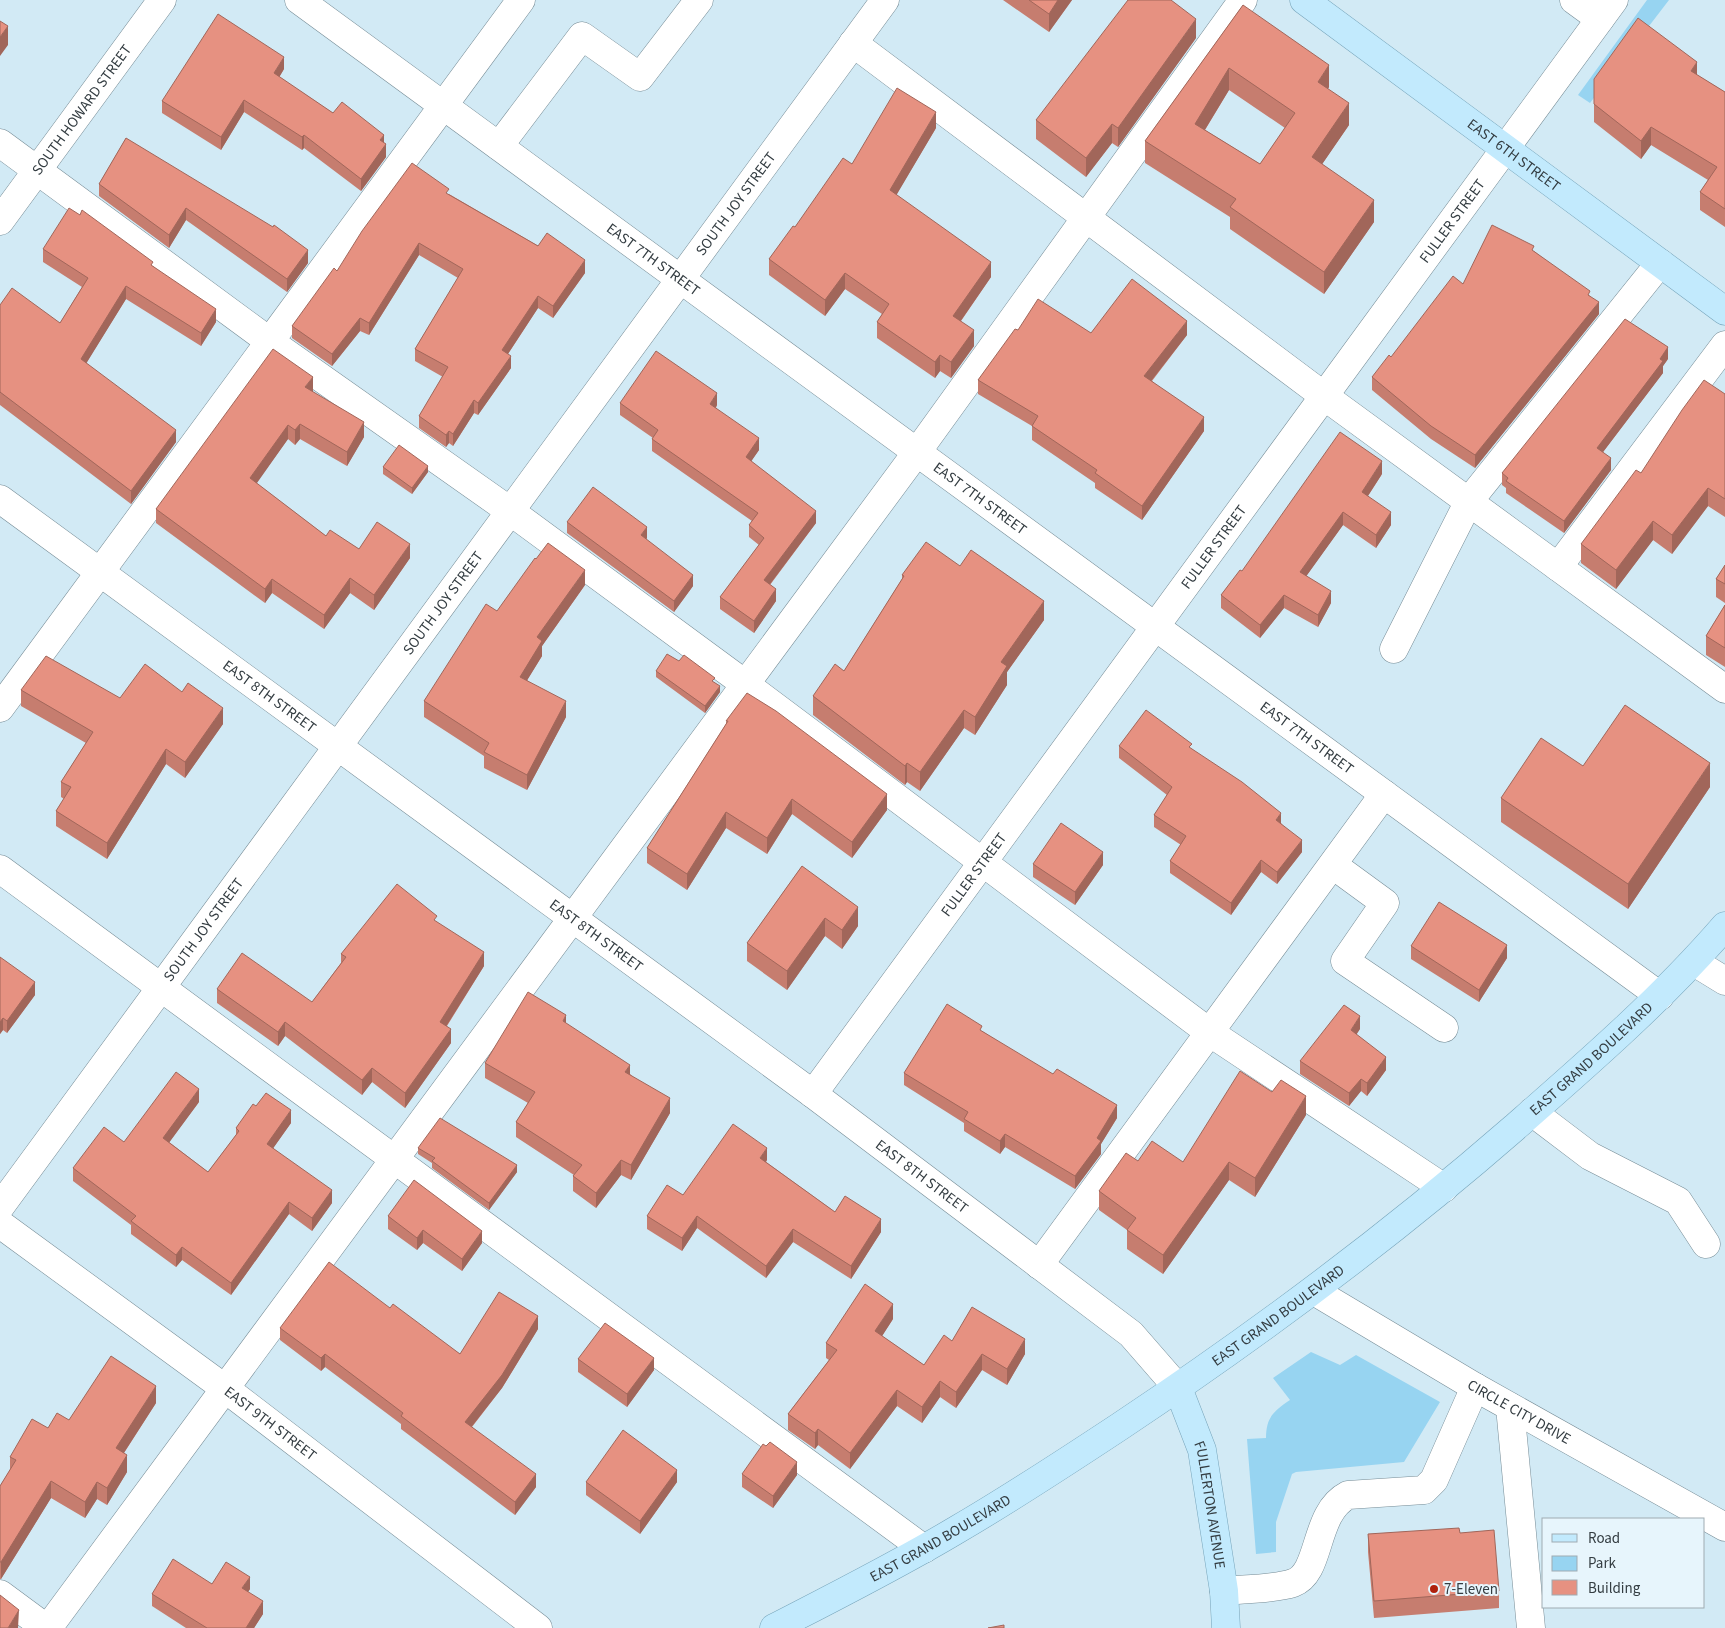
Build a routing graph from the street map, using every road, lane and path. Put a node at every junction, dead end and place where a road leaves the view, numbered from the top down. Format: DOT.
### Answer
graph roads {
  1 [pos="162,0"];
  2 [pos="299,0"];
  3 [pos="521,0"];
  4 [pos="699,0"];
  5 [pos="885,0"];
  6 [pos="1243,0"];
  7 [pos="1304,0"];
  8 [pos="1574,0"];
  9 [pos="1607,10"];
  10 [pos="853,43"];
  11 [pos="443,105"];
  12 [pos="0,143"];
  13 [pos="499,146"];
  14 [pos="1504,148"];
  15 [pos="38,170"];
  16 [pos="1086,218"];
  17 [pos="0,221"];
  18 [pos="1660,263"];
  19 [pos="681,279"];
  20 [pos="1725,311"];
  21 [pos="269,341"];
  22 [pos="1725,345"];
  23 [pos="1324,396"];
  24 [pos="917,452"];
  25 [pos="0,500"];
  26 [pos="1469,501"];
  27 [pos="510,511"];
  28 [pos="1558,566"];
  29 [pos="99,572"];
  30 [pos="1156,627"];
  31 [pos="1394,649"];
  32 [pos="745,684"];
  33 [pos="1725,689"];
  34 [pos="0,708"];
  35 [pos="338,746"];
  36 [pos="1384,794"];
  37 [pos="983,862"];
  38 [pos="1333,865"];
  39 [pos="0,869"];
  40 [pos="572,918"];
  41 [pos="1725,926"];
  42 [pos="1694,962"];
  43 [pos="1725,981"];
  44 [pos="160,988"];
  45 [pos="1660,996"];
  46 [pos="1444,1028"];
  47 [pos="1210,1032"];
  48 [pos="813,1094"];
  49 [pos="1532,1112"];
  50 [pos="393,1159"];
  51 [pos="1444,1188"];
  52 [pos="0,1206"];
  53 [pos="0,1224"];
  54 [pos="1706,1244"];
  55 [pos="1039,1265"];
  56 [pos="1314,1291"];
  57 [pos="223,1387"];
  58 [pos="1475,1387"];
  59 [pos="1178,1388"];
  60 [pos="1510,1407"];
  61 [pos="1725,1527"];
  62 [pos="924,1549"];
  63 [pos="1224,1591"];
  64 [pos="0,1594"];
  65 [pos="47,1628"];
  66 [pos="538,1628"];
  67 [pos="774,1628"];
  68 [pos="1226,1628"];
  69 [pos="1531,1628"];
  1 -- 15 [label="street, SOUTH HOWARD STREET"];
  2 -- 11 [label="street, EAST 7TH STREET"];
  3 -- 11 [label="street"];
  4 -- 13 [label="street"];
  5 -- 10 [label="street, SOUTH JOY STREET"];
  6 -- 16 [label="street"];
  7 -- 14 [label="main road, EAST 6TH STREET"];
  8 -- 9 [label="street"];
  9 -- 14 [label="street, FULLER STREET"];
  10 -- 16 [label="street"];
  10 -- 19 [label="street, SOUTH JOY STREET"];
  11 -- 13 [label="street, EAST 7TH STREET"];
  11 -- 21 [label="street"];
  12 -- 15 [label="street"];
  13 -- 19 [label="street, EAST 7TH STREET"];
  14 -- 18 [label="main road, EAST 6TH STREET"];
  14 -- 23 [label="street, FULLER STREET"];
  15 -- 17 [label="street, SOUTH HOWARD STREET"];
  15 -- 21 [label="street"];
  16 -- 23 [label="street"];
  16 -- 24 [label="street"];
  18 -- 20 [label="main road, EAST 6TH STREET"];
  18 -- 26 [label="street"];
  19 -- 24 [label="street, EAST 7TH STREET"];
  19 -- 27 [label="street, SOUTH JOY STREET"];
  21 -- 27 [label="street"];
  21 -- 29 [label="street"];
  22 -- 28 [label="street"];
  23 -- 26 [label="street"];
  23 -- 30 [label="street, FULLER STREET"];
  24 -- 30 [label="street, EAST 7TH STREET"];
  24 -- 32 [label="street"];
  25 -- 29 [label="street, EAST 8TH STREET"];
  26 -- 28 [label="street"];
  26 -- 31 [label="street"];
  27 -- 32 [label="street"];
  27 -- 35 [label="street, SOUTH JOY STREET"];
  28 -- 33 [label="street"];
  29 -- 34 [label="street"];
  29 -- 35 [label="street, EAST 8TH STREET"];
  30 -- 36 [label="street, EAST 7TH STREET"];
  30 -- 37 [label="street, FULLER STREET"];
  32 -- 37 [label="street"];
  32 -- 40 [label="street"];
  35 -- 40 [label="street, EAST 8TH STREET"];
  35 -- 44 [label="street, SOUTH JOY STREET"];
  36 -- 38 [label="street"];
  36 -- 45 [label="street, EAST 7TH STREET"];
  37 -- 47 [label="street"];
  37 -- 48 [label="street, FULLER STREET"];
  38 -- 46 [label="street"];
  38 -- 47 [label="street"];
  39 -- 44 [label="street"];
  40 -- 48 [label="street, EAST 8TH STREET"];
  40 -- 50 [label="street"];
  41 -- 42 [label="main road, EAST GRAND BOULEVARD"];
  42 -- 43 [label="street"];
  42 -- 45 [label="main road, EAST GRAND BOULEVARD"];
  44 -- 50 [label="street"];
  44 -- 52 [label="street, SOUTH JOY STREET"];
  45 -- 49 [label="main road, EAST GRAND BOULEVARD"];
  47 -- 51 [label="street"];
  47 -- 55 [label="street"];
  48 -- 55 [label="street, EAST 8TH STREET"];
  49 -- 51 [label="main road, EAST GRAND BOULEVARD"];
  49 -- 54 [label="street"];
  50 -- 57 [label="street"];
  50 -- 62 [label="street"];
  51 -- 56 [label="main road, EAST GRAND BOULEVARD"];
  53 -- 57 [label="street, EAST 9TH STREET"];
  55 -- 59 [label="street, EAST 8TH STREET"];
  56 -- 58 [label="street, CIRCLE CITY DRIVE"];
  56 -- 59 [label="main road, EAST GRAND BOULEVARD"];
  57 -- 65 [label="street"];
  57 -- 66 [label="street, EAST 9TH STREET"];
  58 -- 60 [label="street, CIRCLE CITY DRIVE"];
  58 -- 63 [label="street"];
  59 -- 62 [label="main road, EAST GRAND BOULEVARD"];
  59 -- 63 [label="main road, FULLERTON AVENUE"];
  60 -- 61 [label="street, CIRCLE CITY DRIVE"];
  60 -- 69 [label="street"];
  62 -- 67 [label="main road, EAST GRAND BOULEVARD"];
  63 -- 68 [label="main road, FULLERTON AVENUE"];
  64 -- 65 [label="street"];
}
